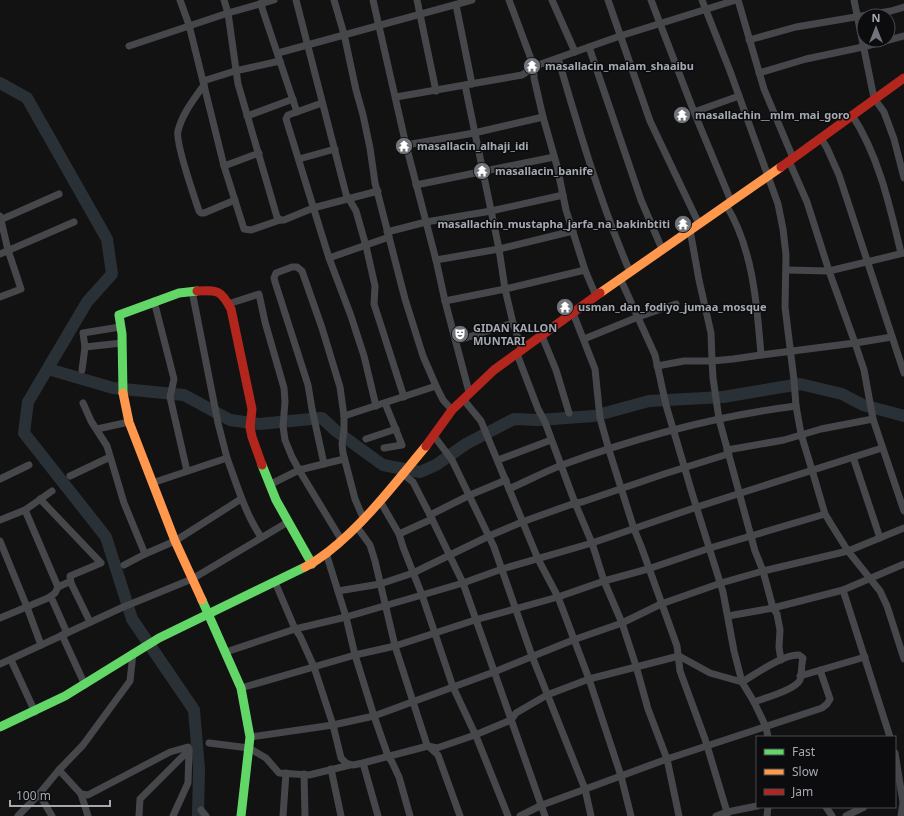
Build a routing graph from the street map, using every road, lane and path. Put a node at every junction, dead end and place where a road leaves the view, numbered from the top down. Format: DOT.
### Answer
graph roads {
  1 [pos="180,0"];
  2 [pos="224,0"];
  3 [pos="274,0"];
  4 [pos="296,0"];
  5 [pos="334,0"];
  6 [pos="373,0"];
  7 [pos="417,0"];
  8 [pos="472,0"];
  9 [pos="509,0"];
  10 [pos="552,0"];
  11 [pos="608,0"];
  12 [pos="651,0"];
  13 [pos="702,0"];
  14 [pos="737,0"];
  15 [pos="854,0"];
  16 [pos="262,2"];
  17 [pos="459,3"];
  18 [pos="706,9"];
  19 [pos="856,11"];
  20 [pos="228,13"];
  21 [pos="419,14"];
  22 [pos="856,16"];
  23 [pos="661,24"];
  24 [pos="189,25"];
  25 [pos="379,25"];
  26 [pos="344,34"];
  27 [pos="620,36"];
  28 [pos="749,40"];
  29 [pos="308,44"];
  30 [pos="129,46"];
  31 [pos="589,47"];
  32 [pos="858,48"];
  33 [pos="863,48"];
  34 [pos="575,52"];
  35 [pos="278,53"];
  36 [pos="558,58"];
  37 [pos="280,61"];
  38 [pos="534,67"];
  39 [pos="235,71"];
  40 [pos="759,73"];
  41 [pos="904,78"];
  42 [pos="203,83"];
  43 [pos="472,84"];
  44 [pos="465,85"];
  45 [pos="436,91"];
  46 [pos="739,96"];
  47 [pos="396,97"];
  48 [pos="874,98"];
  49 [pos="293,99"];
  50 [pos="322,104"];
  51 [pos="297,112"];
  52 [pos="694,112"];
  53 [pos="247,116"];
  54 [pos="852,116"];
  55 [pos="543,117"];
  56 [pos="474,133"];
  57 [pos="821,138"];
  58 [pos="406,145"];
  59 [pos="335,150"];
  60 [pos="259,153"];
  61 [pos="554,157"];
  62 [pos="299,159"];
  63 [pos="791,159"];
  64 [pos="224,166"];
  65 [pos="482,171"];
  66 [pos="768,176"];
  67 [pos="904,178"];
  68 [pos="416,185"];
  69 [pos="378,191"];
  70 [pos="59,194"];
  71 [pos="563,195"];
  72 [pos="350,199"];
  73 [pos="235,200"];
  74 [pos="729,203"];
  75 [pos="313,208"];
  76 [pos="491,211"];
  77 [pos="0,219"];
  78 [pos="280,220"];
  79 [pos="74,222"];
  80 [pos="426,222"];
  81 [pos="699,224"];
  82 [pos="690,230"];
  83 [pos="573,231"];
  84 [pos="388,235"];
  85 [pos="366,246"];
  86 [pos="499,249"];
  87 [pos="662,249"];
  88 [pos="8,250"];
  89 [pos="903,253"];
  90 [pos="0,254"];
  91 [pos="329,258"];
  92 [pos="436,260"];
  93 [pos="867,262"];
  94 [pos="585,270"];
  95 [pos="787,270"];
  96 [pos="829,271"];
  97 [pos="630,272"];
  98 [pos="620,278"];
  99 [pos="505,289"];
  100 [pos="192,291"];
  101 [pos="596,296"];
  102 [pos="0,297"];
  103 [pos="154,301"];
  104 [pos="445,301"];
  105 [pos="228,304"];
  106 [pos="676,304"];
  107 [pos="573,313"];
  108 [pos="638,317"];
  109 [pos="513,323"];
  110 [pos="120,327"];
  111 [pos="542,336"];
  112 [pos="892,337"];
  113 [pos="584,339"];
  114 [pos="456,341"];
  115 [pos="122,343"];
  116 [pos="855,343"];
  117 [pos="85,347"];
  118 [pos="791,350"];
  119 [pos="520,352"];
  120 [pos="761,355"];
  121 [pos="712,360"];
  122 [pos="657,366"];
  123 [pos="82,370"];
  124 [pos="904,373"];
  125 [pos="436,386"];
  126 [pos="466,395"];
  127 [pos="404,397"];
  128 [pos="83,403"];
  129 [pos="385,403"];
  130 [pos="376,406"];
  131 [pos="796,406"];
  132 [pos="452,410"];
  133 [pos="872,412"];
  134 [pos="569,413"];
  135 [pos="344,416"];
  136 [pos="718,419"];
  137 [pos="129,422"];
  138 [pos="97,429"];
  139 [pos="396,429"];
  140 [pos="674,429"];
  141 [pos="801,434"];
  142 [pos="434,436"];
  143 [pos="366,439"];
  144 [pos="551,440"];
  145 [pos="384,448"];
  146 [pos="882,448"];
  147 [pos="609,450"];
  148 [pos="728,452"];
  149 [pos="110,457"];
  150 [pos="853,457"];
  151 [pos="227,458"];
  152 [pos="344,459"];
  153 [pos="498,460"];
  154 [pos="324,464"];
  155 [pos="29,465"];
  156 [pos="561,466"];
  157 [pos="685,467"];
  158 [pos="299,470"];
  159 [pos="812,470"];
  160 [pos="187,471"];
  161 [pos="404,471"];
  162 [pos="70,476"];
  163 [pos="0,479"];
  164 [pos="506,480"];
  165 [pos="152,482"];
  166 [pos="269,485"];
  167 [pos="621,488"];
  168 [pos="509,489"];
  169 [pos="52,491"];
  170 [pos="470,494"];
  171 [pos="739,494"];
  172 [pos="40,499"];
  173 [pos="242,499"];
  174 [pos="380,501"];
  175 [pos="575,503"];
  176 [pos="697,507"];
  177 [pos="25,510"];
  178 [pos="904,511"];
  179 [pos="825,514"];
  180 [pos="431,517"];
  181 [pos="0,520"];
  182 [pos="288,522"];
  183 [pos="522,522"];
  184 [pos="360,523"];
  185 [pos="904,528"];
  186 [pos="634,529"];
  187 [pos="399,534"];
  188 [pos="489,536"];
  189 [pos="751,536"];
  190 [pos="262,537"];
  191 [pos="880,538"];
  192 [pos="175,540"];
  193 [pos="0,541"];
  194 [pos="342,541"];
  195 [pos="592,543"];
  196 [pos="710,548"];
  197 [pos="848,551"];
  198 [pos="326,553"];
  199 [pos="144,554"];
  200 [pos="449,555"];
  201 [pos="538,559"];
  202 [pos="312,564"];
  203 [pos="904,564"];
  204 [pos="124,565"];
  205 [pos="502,569"];
  206 [pos="648,569"];
  207 [pos="762,571"];
  208 [pos="413,573"];
  209 [pos="192,579"];
  210 [pos="869,579"];
  211 [pos="604,581"];
  212 [pos="275,582"];
  213 [pos="70,583"];
  214 [pos="462,583"];
  215 [pos="721,583"];
  216 [pos="380,584"];
  217 [pos="58,587"];
  218 [pos="843,590"];
  219 [pos="338,591"];
  220 [pos="422,595"];
  221 [pos="51,597"];
  222 [pos="558,597"];
  223 [pos="662,604"];
  224 [pos="385,605"];
  225 [pos="28,607"];
  226 [pos="515,608"];
  227 [pos="773,608"];
  228 [pos="209,614"];
  229 [pos="728,616"];
  230 [pos="346,617"];
  231 [pos="0,618"];
  232 [pos="475,620"];
  233 [pos="90,622"];
  234 [pos="622,623"];
  235 [pos="295,629"];
  236 [pos="65,634"];
  237 [pos="434,634"];
  238 [pos="574,640"];
  239 [pos="41,645"];
  240 [pos="395,646"];
  241 [pos="136,651"];
  242 [pos="226,652"];
  243 [pos="355,655"];
  244 [pos="532,656"];
  245 [pos="679,656"];
  246 [pos="865,657"];
  247 [pos="904,659"];
  248 [pos="11,660"];
  249 [pos="781,660"];
  250 [pos="0,664"];
  251 [pos="636,666"];
  252 [pos="314,667"];
  253 [pos="820,670"];
  254 [pos="494,672"];
  255 [pos="800,676"];
  256 [pos="589,679"];
  257 [pos="742,682"];
  258 [pos="85,685"];
  259 [pos="453,687"];
  260 [pos="241,688"];
  261 [pos="547,695"];
  262 [pos="413,702"];
  263 [pos="754,702"];
  264 [pos="35,712"];
  265 [pos="374,716"];
  266 [pos="511,720"];
  267 [pos="333,725"];
  268 [pos="0,727"];
  269 [pos="766,727"];
  270 [pos="475,735"];
  271 [pos="768,736"];
  272 [pos="890,736"];
  273 [pos="250,737"];
  274 [pos="209,744"];
  275 [pos="428,746"];
  276 [pos="708,746"];
  277 [pos="249,748"];
  278 [pos="189,750"];
  279 [pos="388,756"];
  280 [pos="896,758"];
  281 [pos="667,759"];
  282 [pos="363,764"];
  283 [pos="353,765"];
  284 [pos="331,769"];
  285 [pos="59,770"];
  286 [pos="286,773"];
  287 [pos="899,773"];
  288 [pos="304,774"];
  289 [pos="622,776"];
  290 [pos="584,789"];
  291 [pos="39,794"];
  292 [pos="81,794"];
  293 [pos="542,805"];
  294 [pos="756,806"];
  295 [pos="862,808"];
  296 [pos="727,814"];
  297 [pos="18,816"];
  298 [pos="52,816"];
  299 [pos="88,816"];
  300 [pos="139,816"];
  301 [pos="173,816"];
  302 [pos="241,816"];
  303 [pos="283,816"];
  304 [pos="305,816"];
  305 [pos="341,816"];
  306 [pos="378,816"];
  307 [pos="410,816"];
  308 [pos="460,816"];
  309 [pos="508,816"];
  310 [pos="520,816"];
  311 [pos="545,816"];
  312 [pos="591,816"];
  313 [pos="631,816"];
  314 [pos="679,816"];
  315 [pos="716,816"];
  316 [pos="846,816"];
  317 [pos="901,816"];
  1 -- 24 [label="street"];
  2 -- 20 [label="street"];
  3 -- 16 [label="street"];
  4 -- 29 [label="street"];
  5 -- 26 [label="street"];
  6 -- 25 [label="street"];
  7 -- 21 [label="street"];
  8 -- 17 [label="street"];
  9 -- 38 [label="street"];
  10 -- 34 [label="street"];
  11 -- 27 [label="street"];
  12 -- 23 [label="street"];
  13 -- 18 [label="street"];
  14 -- 18 [label="street"];
  14 -- 28 [label="street"];
  15 -- 19 [label="street"];
  16 -- 20 [label="street"];
  16 -- 35 [label="street"];
  17 -- 21 [label="street"];
  17 -- 43 [label="street"];
  18 -- 23 [label="street"];
  18 -- 46 [label="street"];
  20 -- 24 [label="street"];
  20 -- 39 [label="street"];
  21 -- 25 [label="street"];
  21 -- 45 [label="street"];
  22 -- 28 [label="street"];
  23 -- 27 [label="street"];
  23 -- 52 [label="street"];
  24 -- 30 [label="street"];
  24 -- 42 [label="street"];
  25 -- 26 [label="street"];
  25 -- 47 [label="street"];
  26 -- 29 [label="street"];
  26 -- 69 [label="street"];
  27 -- 31 [label="street"];
  27 -- 81 [label="street"];
  28 -- 40 [label="street"];
  29 -- 35 [label="street"];
  29 -- 50 [label="street"];
  31 -- 34 [label="street"];
  31 -- 87 [label="street"];
  32 -- 40 [label="street"];
  33 -- 48 [label="street"];
  34 -- 36 [label="street"];
  35 -- 37 [label="street"];
  36 -- 38 [label="street"];
  36 -- 97 [label="street"];
  37 -- 39 [label="street"];
  37 -- 49 [label="street"];
  38 -- 43 [label="street"];
  38 -- 55 [label="street"];
  39 -- 42 [label="street"];
  39 -- 53 [label="street"];
  40 -- 63 [label="street"];
  41 -- 48 [label="street"];
  42 -- 64 [label="street"];
  42 -- 73 [label="street"];
  43 -- 44 [label="street"];
  44 -- 45 [label="street"];
  44 -- 56 [label="street"];
  45 -- 47 [label="street"];
  46 -- 52 [label="street"];
  46 -- 66 [label="street"];
  47 -- 58 [label="street"];
  48 -- 54 [label="street"];
  48 -- 67 [label="street"];
  49 -- 51 [label="street"];
  49 -- 53 [label="street"];
  50 -- 51 [label="street"];
  50 -- 59 [label="street"];
  51 -- 62 [label="street"];
  52 -- 74 [label="street"];
  53 -- 60 [label="street"];
  54 -- 57 [label="street"];
  54 -- 89 [label="street"];
  55 -- 56 [label="street"];
  55 -- 61 [label="street"];
  56 -- 58 [label="street"];
  56 -- 65 [label="street"];
  57 -- 63 [label="street"];
  57 -- 93 [label="street"];
  58 -- 68 [label="street"];
  59 -- 62 [label="street"];
  59 -- 72 [label="street"];
  60 -- 64 [label="street"];
  60 -- 78 [label="street"];
  61 -- 65 [label="street"];
  61 -- 71 [label="street"];
  62 -- 75 [label="street"];
  63 -- 66 [label="street"];
  63 -- 96 [label="street"];
  64 -- 73 [label="street"];
  65 -- 68 [label="street"];
  65 -- 76 [label="street"];
  66 -- 74 [label="street"];
  66 -- 95 [label="street"];
  68 -- 80 [label="street"];
  69 -- 72 [label="street"];
  69 -- 84 [label="street"];
  70 -- 77 [label="street"];
  71 -- 76 [label="street"];
  71 -- 83 [label="street"];
  72 -- 75 [label="street"];
  72 -- 85 [label="street"];
  73 -- 78 [label="street"];
  74 -- 81 [label="street"];
  74 -- 120 [label="street"];
  75 -- 78 [label="street"];
  75 -- 91 [label="street"];
  76 -- 80 [label="street"];
  76 -- 86 [label="street"];
  77 -- 88 [label="street"];
  79 -- 88 [label="street"];
  80 -- 84 [label="street"];
  80 -- 92 [label="street"];
  81 -- 82 [label="street"];
  82 -- 87 [label="street"];
  82 -- 121 [label="street"];
  83 -- 86 [label="street"];
  83 -- 94 [label="street"];
  84 -- 85 [label="street"];
  84 -- 125 [label="street"];
  85 -- 91 [label="street"];
  85 -- 127 [label="street"];
  86 -- 92 [label="street"];
  86 -- 99 [label="street"];
  87 -- 97 [label="street"];
  88 -- 90 [label="street"];
  88 -- 102 [label="street"];
  89 -- 93 [label="street"];
  91 -- 130 [label="street"];
  92 -- 104 [label="street"];
  93 -- 96 [label="street"];
  93 -- 112 [label="street"];
  94 -- 99 [label="street"];
  94 -- 101 [label="street"];
  95 -- 96 [label="street"];
  95 -- 118 [label="street"];
  96 -- 116 [label="street"];
  97 -- 98 [label="street"];
  98 -- 101 [label="street"];
  98 -- 108 [label="street"];
  99 -- 104 [label="street"];
  99 -- 109 [label="street"];
  100 -- 103 [label="street"];
  100 -- 105 [label="street"];
  100 -- 151 [label="street"];
  101 -- 107 [label="street"];
  103 -- 110 [label="street"];
  103 -- 160 [label="street"];
  104 -- 114 [label="street"];
  105 -- 158 [label="street"];
  105 -- 166 [label="street"];
  106 -- 108 [label="street"];
  107 -- 111 [label="street"];
  107 -- 113 [label="street"];
  108 -- 113 [label="street"];
  108 -- 122 [label="street"];
  109 -- 114 [label="street"];
  109 -- 119 [label="street"];
  110 -- 115 [label="street"];
  110 -- 117 [label="street"];
  111 -- 119 [label="street"];
  111 -- 134 [label="street"];
  112 -- 116 [label="street"];
  112 -- 124 [label="street"];
  113 -- 147 [label="street"];
  114 -- 126 [label="street"];
  115 -- 117 [label="street"];
  115 -- 137 [label="street"];
  116 -- 118 [label="street"];
  116 -- 133 [label="street"];
  117 -- 123 [label="street"];
  118 -- 120 [label="street"];
  118 -- 131 [label="street"];
  119 -- 126 [label="street"];
  119 -- 144 [label="street"];
  120 -- 121 [label="street"];
  121 -- 122 [label="street"];
  121 -- 136 [label="street"];
  122 -- 140 [label="street"];
  125 -- 127 [label="street"];
  125 -- 132 [label="street"];
  126 -- 132 [label="street"];
  126 -- 153 [label="street"];
  127 -- 129 [label="street"];
  128 -- 138 [label="street"];
  129 -- 130 [label="street"];
  129 -- 139 [label="street"];
  130 -- 135 [label="street"];
  131 -- 136 [label="street"];
  131 -- 141 [label="street"];
  132 -- 142 [label="street"];
  133 -- 141 [label="street"];
  133 -- 146 [label="street"];
  135 -- 152 [label="street"];
  135 -- 154 [label="street"];
  136 -- 140 [label="street"];
  136 -- 148 [label="street"];
  137 -- 138 [label="street"];
  137 -- 165 [label="street"];
  138 -- 149 [label="street"];
  139 -- 143 [label="street"];
  139 -- 145 [label="street"];
  140 -- 147 [label="street"];
  140 -- 157 [label="street"];
  141 -- 148 [label="street"];
  141 -- 159 [label="street"];
  142 -- 161 [label="street"];
  142 -- 170 [label="street"];
  144 -- 153 [label="street"];
  144 -- 156 [label="street"];
  146 -- 150 [label="street"];
  146 -- 178 [label="street"];
  147 -- 156 [label="street"];
  147 -- 167 [label="street"];
  148 -- 157 [label="street"];
  148 -- 171 [label="street"];
  149 -- 162 [label="street"];
  149 -- 199 [label="street"];
  150 -- 159 [label="street"];
  150 -- 191 [label="street"];
  151 -- 160 [label="street"];
  151 -- 173 [label="street"];
  152 -- 154 [label="street"];
  152 -- 184 [label="street"];
  153 -- 164 [label="street"];
  154 -- 158 [label="street"];
  155 -- 163 [label="street"];
  156 -- 168 [label="street"];
  156 -- 175 [label="street"];
  157 -- 167 [label="street"];
  157 -- 176 [label="street"];
  158 -- 166 [label="street"];
  158 -- 194 [label="street"];
  159 -- 171 [label="street"];
  159 -- 179 [label="street"];
  160 -- 165 [label="street"];
  161 -- 174 [label="street"];
  161 -- 180 [label="street"];
  164 -- 168 [label="street"];
  164 -- 170 [label="street"];
  165 -- 192 [label="street"];
  166 -- 182 [label="street"];
  167 -- 175 [label="street"];
  167 -- 186 [label="street"];
  168 -- 183 [label="street"];
  169 -- 172 [label="street"];
  170 -- 180 [label="street"];
  170 -- 188 [label="street"];
  171 -- 176 [label="street"];
  171 -- 189 [label="street"];
  172 -- 177 [label="street"];
  172 -- 213 [label="street"];
  173 -- 190 [label="street"];
  173 -- 192 [label="street"];
  174 -- 184 [label="street"];
  174 -- 187 [label="street"];
  175 -- 183 [label="street"];
  175 -- 195 [label="street"];
  176 -- 186 [label="street"];
  176 -- 196 [label="street"];
  177 -- 181 [label="street"];
  177 -- 217 [label="street"];
  179 -- 189 [label="street"];
  179 -- 197 [label="street"];
  180 -- 187 [label="street"];
  180 -- 200 [label="street"];
  182 -- 190 [label="street"];
  182 -- 202 [label="street"];
  183 -- 188 [label="street"];
  183 -- 201 [label="street"];
  184 -- 194 [label="street"];
  184 -- 216 [label="street"];
  185 -- 191 [label="street"];
  186 -- 195 [label="street"];
  186 -- 206 [label="street"];
  187 -- 208 [label="street"];
  188 -- 200 [label="street"];
  188 -- 205 [label="street"];
  189 -- 196 [label="street"];
  189 -- 207 [label="street"];
  190 -- 209 [label="street"];
  191 -- 197 [label="street"];
  192 -- 199 [label="street"];
  192 -- 209 [label="street"];
  193 -- 225 [label="street"];
  194 -- 198 [label="street"];
  195 -- 201 [label="street"];
  195 -- 211 [label="street"];
  196 -- 206 [label="street"];
  196 -- 215 [label="street"];
  197 -- 207 [label="street"];
  197 -- 210 [label="street"];
  198 -- 202 [label="street"];
  198 -- 219 [label="street"];
  199 -- 204 [label="street"];
  200 -- 208 [label="street"];
  200 -- 214 [label="street"];
  201 -- 205 [label="street"];
  201 -- 222 [label="street"];
  202 -- 212 [label="street"];
  203 -- 210 [label="street"];
  205 -- 214 [label="street"];
  205 -- 226 [label="street"];
  206 -- 211 [label="street"];
  206 -- 223 [label="street"];
  207 -- 215 [label="street"];
  207 -- 227 [label="street"];
  208 -- 216 [label="street"];
  208 -- 220 [label="street"];
  209 -- 228 [label="street"];
  209 -- 233 [label="street"];
  210 -- 218 [label="street"];
  210 -- 247 [label="street"];
  211 -- 222 [label="street"];
  211 -- 234 [label="street"];
  212 -- 228 [label="street"];
  212 -- 235 [label="street"];
  213 -- 217 [label="street"];
  213 -- 233 [label="street"];
  214 -- 220 [label="street"];
  214 -- 232 [label="street"];
  215 -- 223 [label="street"];
  215 -- 229 [label="street"];
  216 -- 219 [label="street"];
  216 -- 224 [label="street"];
  217 -- 221 [label="street"];
  218 -- 227 [label="street"];
  218 -- 246 [label="street"];
  219 -- 230 [label="street"];
  220 -- 224 [label="street"];
  220 -- 237 [label="street"];
  221 -- 225 [label="street"];
  221 -- 236 [label="street"];
  222 -- 226 [label="street"];
  222 -- 238 [label="street"];
  223 -- 234 [label="street"];
  223 -- 245 [label="street"];
  224 -- 230 [label="street"];
  224 -- 240 [label="street"];
  225 -- 231 [label="street"];
  225 -- 239 [label="street"];
  226 -- 232 [label="street"];
  226 -- 244 [label="street"];
  227 -- 229 [label="street"];
  227 -- 249 [label="street"];
  228 -- 241 [label="street"];
  228 -- 242 [label="street"];
  229 -- 257 [label="street"];
  230 -- 235 [label="street"];
  230 -- 243 [label="street"];
  232 -- 237 [label="street"];
  232 -- 254 [label="street"];
  233 -- 236 [label="street"];
  234 -- 238 [label="street"];
  234 -- 251 [label="street"];
  235 -- 242 [label="street"];
  235 -- 252 [label="street"];
  236 -- 239 [label="street"];
  236 -- 258 [label="street"];
  237 -- 240 [label="street"];
  237 -- 259 [label="street"];
  238 -- 244 [label="street"];
  238 -- 256 [label="street"];
  239 -- 248 [label="street"];
  240 -- 243 [label="street"];
  240 -- 262 [label="street"];
  241 -- 258 [label="street"];
  241 -- 285 [label="street"];
  242 -- 260 [label="street"];
  243 -- 252 [label="street"];
  243 -- 265 [label="street"];
  244 -- 254 [label="street"];
  244 -- 261 [label="street"];
  245 -- 251 [label="street"];
  245 -- 257 [label="street"];
  245 -- 276 [label="street"];
  246 -- 253 [label="street"];
  246 -- 272 [label="street"];
  248 -- 250 [label="street"];
  248 -- 264 [label="street"];
  249 -- 255 [label="street"];
  249 -- 257 [label="street"];
  251 -- 256 [label="street"];
  251 -- 281 [label="street"];
  252 -- 260 [label="street"];
  252 -- 267 [label="street"];
  253 -- 255 [label="street"];
  253 -- 269 [label="street"];
  254 -- 259 [label="street"];
  254 -- 266 [label="street"];
  255 -- 263 [label="street"];
  256 -- 261 [label="street"];
  256 -- 289 [label="street"];
  257 -- 263 [label="street"];
  258 -- 264 [label="street"];
  259 -- 262 [label="street"];
  259 -- 270 [label="street"];
  260 -- 273 [label="street"];
  261 -- 266 [label="street"];
  261 -- 290 [label="street"];
  262 -- 265 [label="street"];
  262 -- 275 [label="street"];
  263 -- 269 [label="street"];
  264 -- 268 [label="street"];
  265 -- 267 [label="street"];
  265 -- 279 [label="street"];
  266 -- 270 [label="street"];
  266 -- 293 [label="street"];
  267 -- 273 [label="street"];
  267 -- 283 [label="street"];
  269 -- 271 [label="street"];
  269 -- 276 [label="street"];
  270 -- 275 [label="street"];
  270 -- 309 [label="street"];
  273 -- 277 [label="street"];
  274 -- 277 [label="street"];
  275 -- 279 [label="street"];
  275 -- 308 [label="street"];
  276 -- 281 [label="street"];
  276 -- 296 [label="street"];
  277 -- 286 [label="street"];
  277 -- 302 [label="street"];
  278 -- 292 [label="street"];
  278 -- 300 [label="street"];
  278 -- 301 [label="street"];
  279 -- 282 [label="street"];
  279 -- 307 [label="street"];
  280 -- 287 [label="street"];
  281 -- 289 [label="street"];
  281 -- 314 [label="street"];
  282 -- 283 [label="street"];
  282 -- 306 [label="street"];
  283 -- 284 [label="street"];
  284 -- 288 [label="street"];
  284 -- 305 [label="street"];
  285 -- 291 [label="street"];
  285 -- 292 [label="street"];
  286 -- 288 [label="street"];
  286 -- 303 [label="street"];
  287 -- 317 [label="street"];
  288 -- 304 [label="street"];
  289 -- 290 [label="street"];
  289 -- 313 [label="street"];
  290 -- 293 [label="street"];
  290 -- 312 [label="street"];
  291 -- 297 [label="street"];
  291 -- 298 [label="street"];
  292 -- 299 [label="street"];
  293 -- 310 [label="street"];
  293 -- 311 [label="street"];
  294 -- 296 [label="street"];
  295 -- 316 [label="street"];
  296 -- 315 [label="street"];
}
